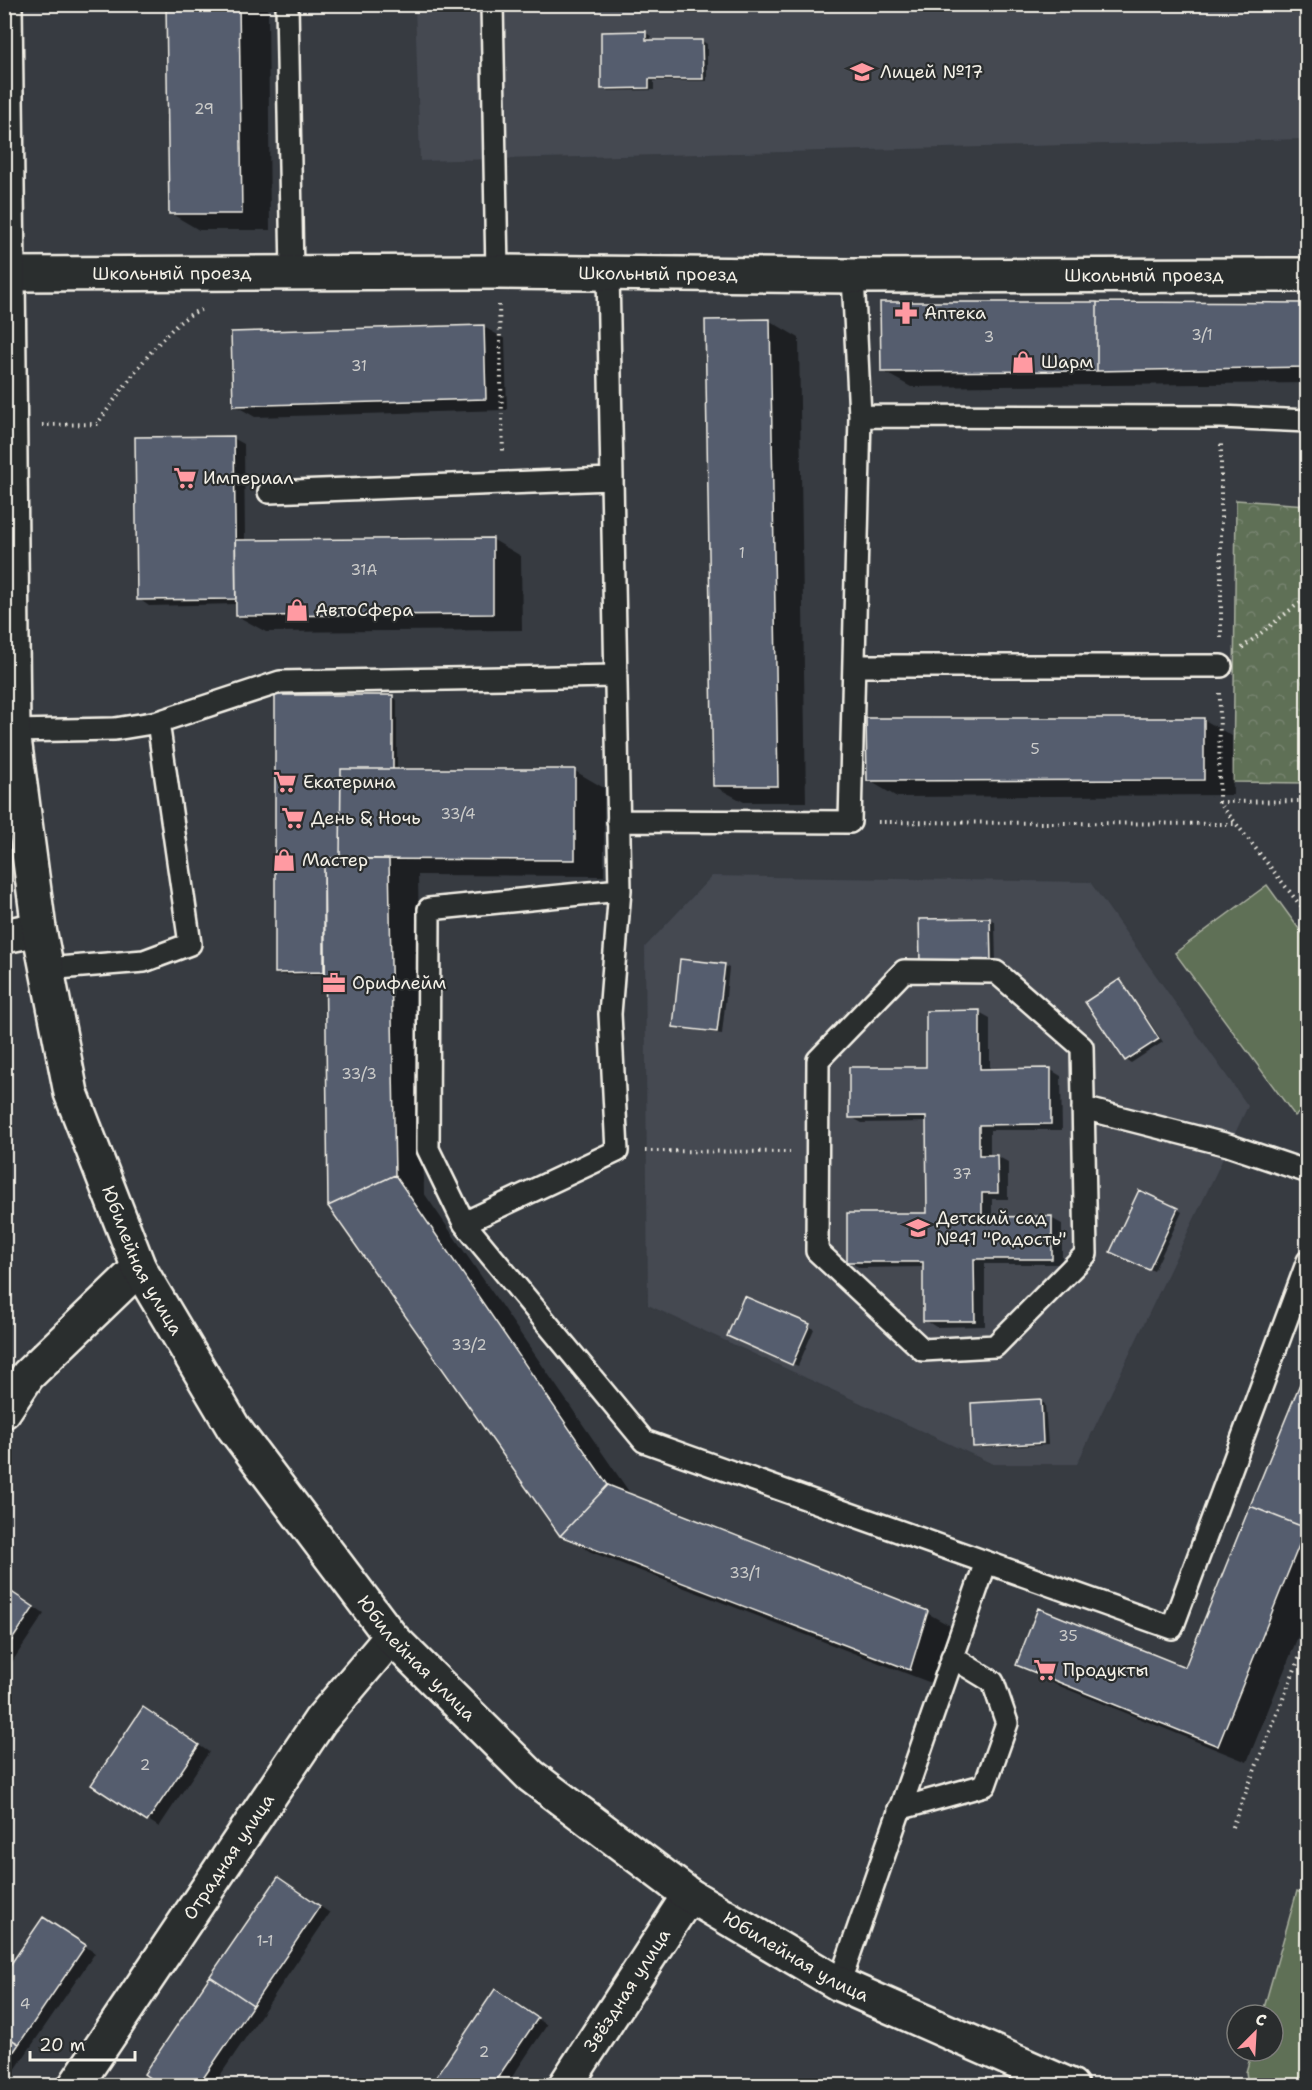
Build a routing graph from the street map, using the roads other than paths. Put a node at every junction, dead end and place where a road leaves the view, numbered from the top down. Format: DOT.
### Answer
graph roads {
  1 [pos="4,4"];
  2 [pos="286,4"];
  3 [pos="492,4"];
  4 [pos="497,272"];
  5 [pos="8,273"];
  6 [pos="292,273"];
  7 [pos="608,273"];
  8 [pos="1308,275"];
  9 [pos="853,276"];
  10 [pos="860,416"];
  11 [pos="1308,421"];
  12 [pos="611,479"];
  13 [pos="269,492"];
  14 [pos="856,666"];
  15 [pos="1221,666"];
  16 [pos="615,676"];
  17 [pos="158,722"];
  18 [pos="9,731"];
  19 [pos="618,821"];
  20 [pos="620,890"];
  21 [pos="39,929"];
  22 [pos="4,936"];
  23 [pos="46,969"];
  24 [pos="1083,1108"];
  25 [pos="1308,1172"];
  26 [pos="464,1223"];
  27 [pos="1308,1261"];
  28 [pos="139,1268"];
  29 [pos="4,1411"];
  30 [pos="986,1562"];
  31 [pos="392,1636"];
  32 [pos="952,1657"];
  33 [pos="899,1809"];
  34 [pos="689,1895"];
  35 [pos="839,1984"];
  36 [pos="75,2085"];
  37 [pos="565,2085"];
  38 [pos="1071,2085"];
  1 -- 5 [label="street, Юбилейная улица"];
  2 -- 6 [label="lane"];
  3 -- 4 [label="lane"];
  4 -- 6 [label="street, Школьный проезд"];
  4 -- 7 [label="street, Школьный проезд"];
  5 -- 6 [label="street, Школьный проезд"];
  5 -- 18 [label="street, Юбилейная улица"];
  7 -- 9 [label="street, Школьный проезд"];
  7 -- 12 [label="lane"];
  8 -- 9 [label="street, Школьный проезд"];
  9 -- 10 [label="lane"];
  10 -- 11 [label="lane"];
  10 -- 14 [label="lane"];
  12 -- 13 [label="lane"];
  12 -- 16 [label="lane"];
  14 -- 15 [label="lane"];
  14 -- 19 [label="lane"];
  16 -- 17 [label="lane"];
  16 -- 19 [label="lane"];
  17 -- 18 [label="lane"];
  17 -- 23 [label="lane"];
  18 -- 21 [label="street, Юбилейная улица"];
  19 -- 20 [label="lane"];
  20 -- 26 [label="lane"];
  20 -- 26 [label="lane"];
  21 -- 22 [label="street"];
  21 -- 23 [label="street, Юбилейная улица"];
  23 -- 28 [label="street, Юбилейная улица"];
  24 -- 24 [label="lane"];
  24 -- 25 [label="lane"];
  26 -- 30 [label="lane"];
  27 -- 30 [label="lane"];
  28 -- 29 [label="street"];
  28 -- 31 [label="street, Юбилейная улица"];
  30 -- 32 [label="lane"];
  31 -- 34 [label="street, Юбилейная улица"];
  31 -- 36 [label="street, Отрадная улица"];
  32 -- 33 [label="lane"];
  32 -- 33 [label="lane"];
  33 -- 35 [label="lane"];
  34 -- 35 [label="street, Юбилейная улица"];
  34 -- 37 [label="street, Звёздная улица"];
  35 -- 38 [label="street, Юбилейная улица"];
}
